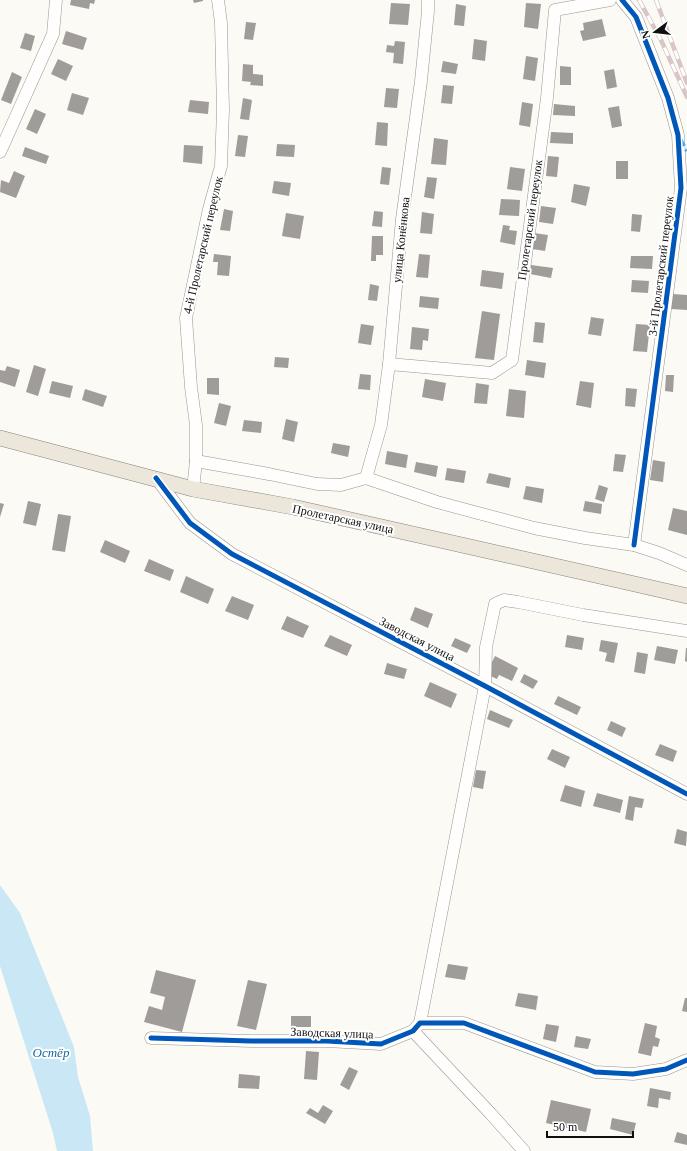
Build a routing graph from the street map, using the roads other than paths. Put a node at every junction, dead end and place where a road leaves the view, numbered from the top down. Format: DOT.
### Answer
graph roads {
  1 [pos="56,0"];
  2 [pos="218,0"];
  3 [pos="428,0"];
  4 [pos="610,0"];
  5 [pos="622,0"];
  6 [pos="0,151"];
  7 [pos="389,364"];
  8 [pos="0,438"];
  9 [pos="196,461"];
  10 [pos="156,478"];
  11 [pos="366,478"];
  12 [pos="193,489"];
  13 [pos="634,544"];
  14 [pos="687,566"];
  15 [pos="687,596"];
  16 [pos="687,631"];
  17 [pos="485,686"];
  18 [pos="687,794"];
  19 [pos="416,1026"];
  20 [pos="151,1038"];
  21 [pos="687,1060"];
  22 [pos="524,1151"];
  1 -- 6 [label="street"];
  2 -- 9 [label="street, 4-й Пролетарский переулок"];
  3 -- 7 [label="street, улица Конёнкова"];
  4 -- 7 [label="street, Пролетарский переулок"];
  5 -- 13 [label="street, 3-й Пролетарский переулок"];
  7 -- 11 [label="street, улица Конёнкова"];
  8 -- 10 [label="main road, Пролетарская улица"];
  9 -- 11 [label="street"];
  9 -- 12 [label="street, 4-й Пролетарский переулок"];
  10 -- 12 [label="main road, Пролетарская улица"];
  10 -- 17 [label="street, Заводская улица"];
  11 -- 13 [label="street"];
  12 -- 15 [label="main road, Пролетарская улица"];
  13 -- 14 [label="street"];
  16 -- 17 [label="street"];
  17 -- 18 [label="street, Заводская улица"];
  17 -- 19 [label="street"];
  19 -- 20 [label="street, Заводская улица"];
  19 -- 21 [label="street, Заводская улица"];
  19 -- 22 [label="street"];
}
